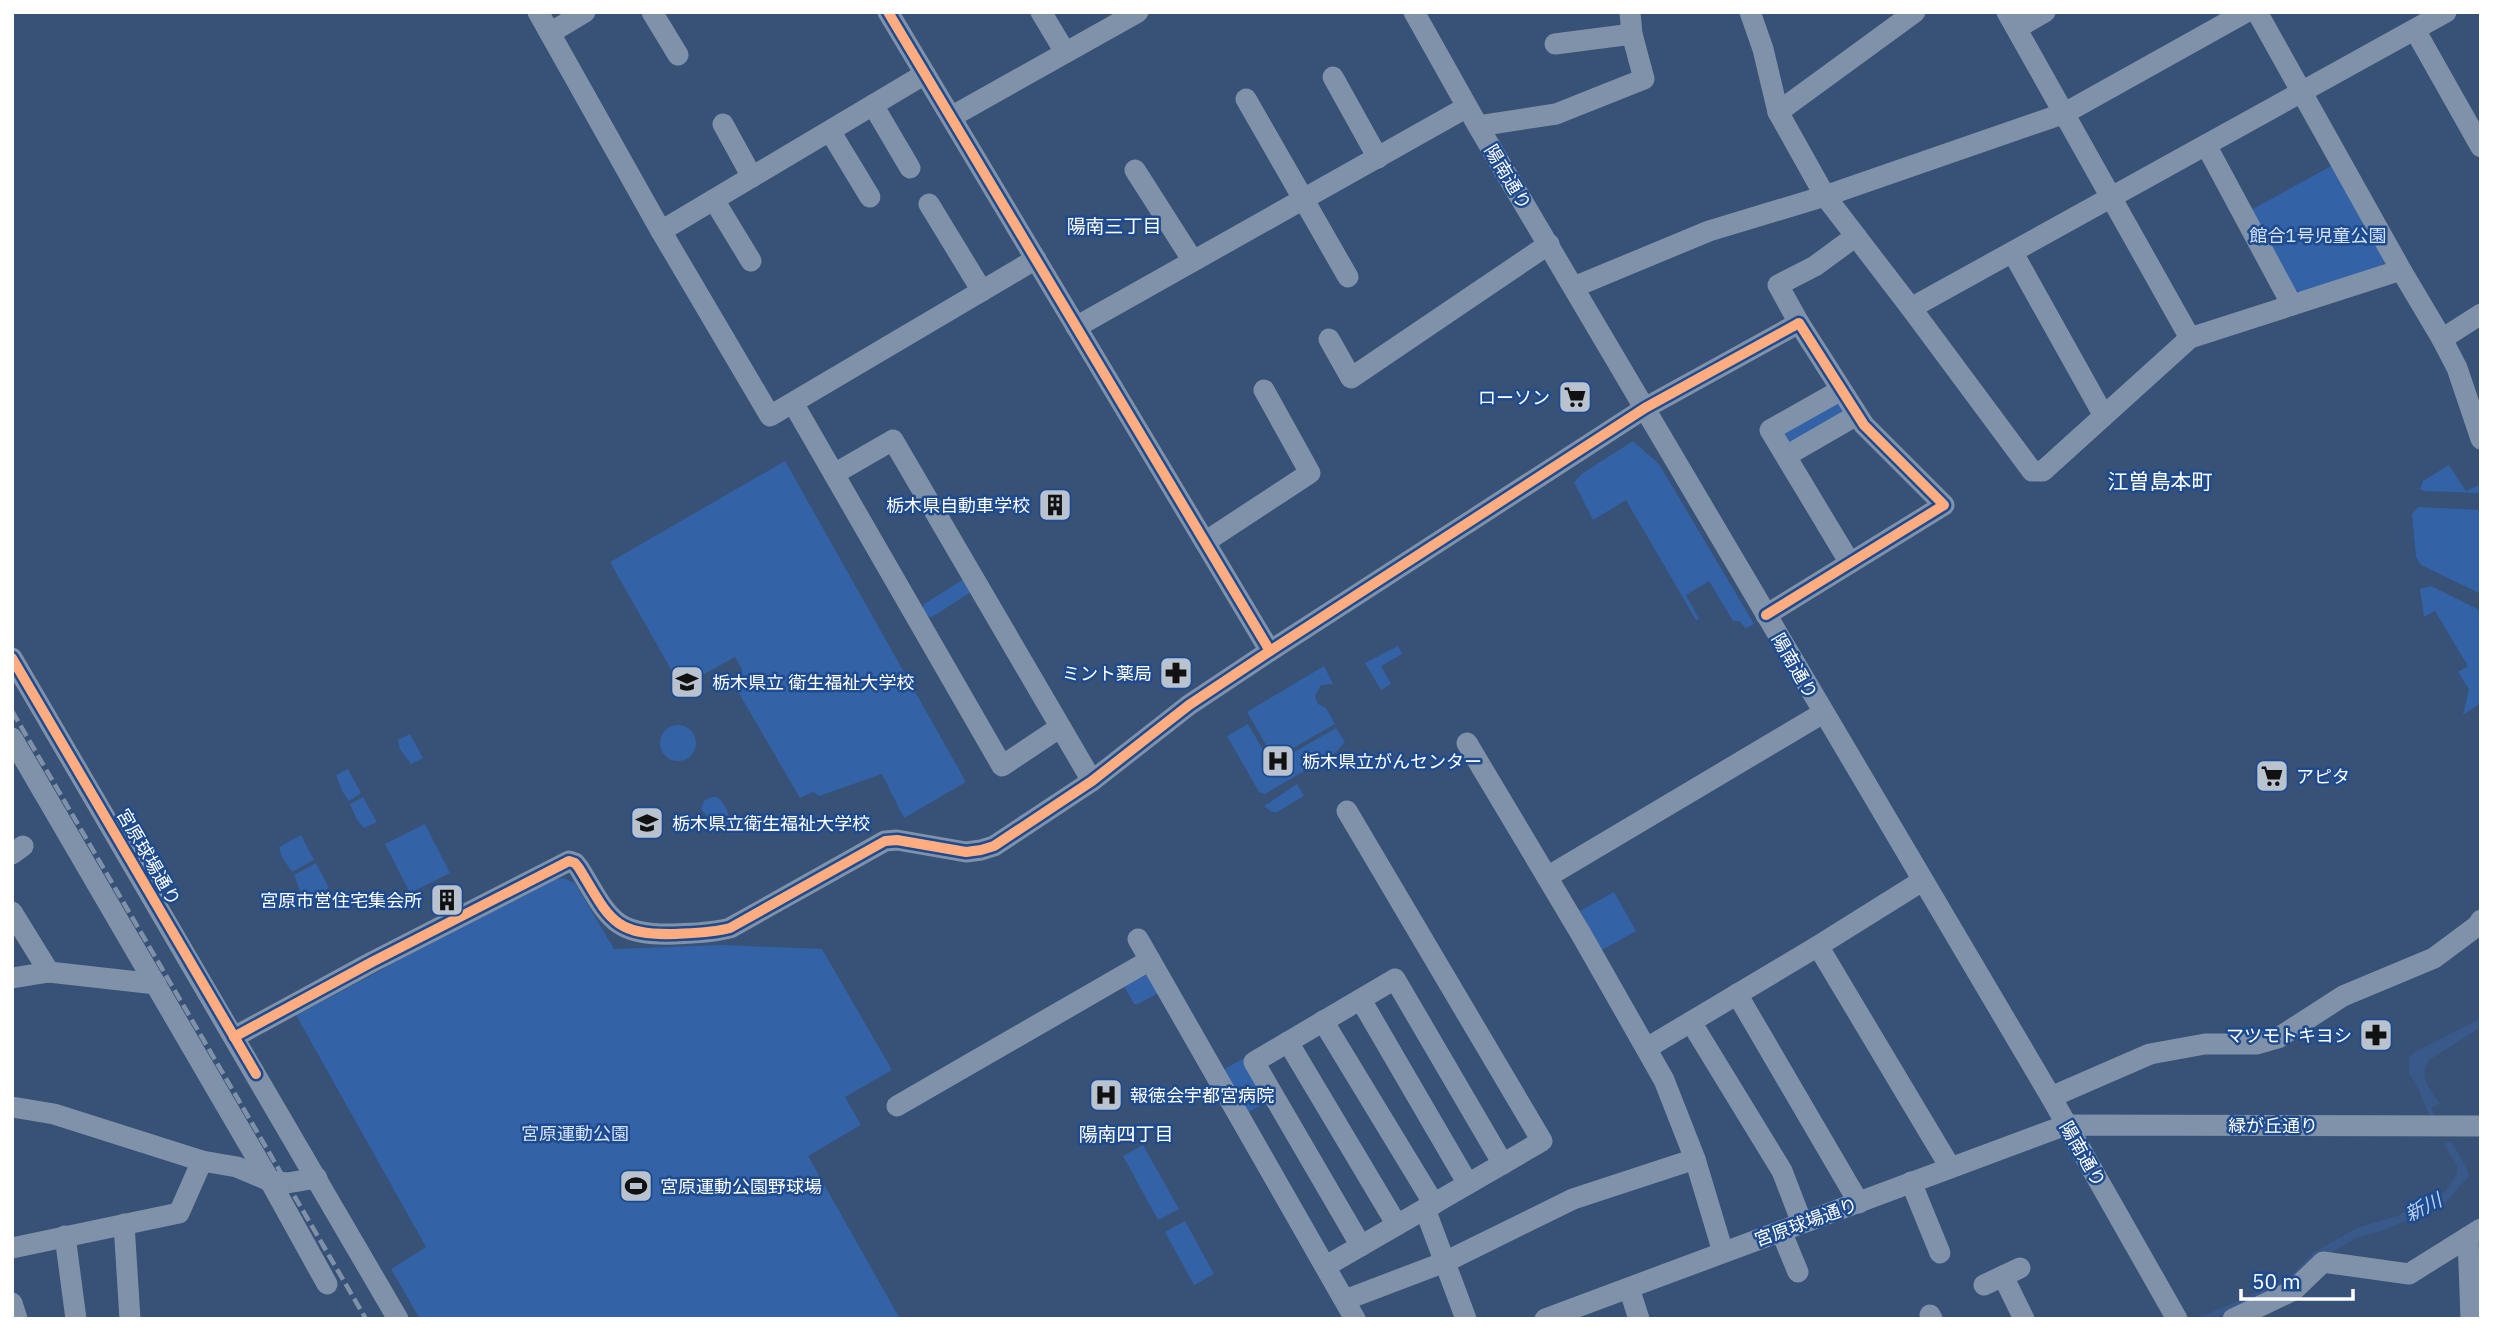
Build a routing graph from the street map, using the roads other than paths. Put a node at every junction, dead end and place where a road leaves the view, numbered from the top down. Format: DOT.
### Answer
graph roads {
  1 [pos="538,12"];
  2 [pos="585,12"];
  3 [pos="652,12"];
  4 [pos="888,12"];
  5 [pos="1041,12"];
  6 [pos="1138,12"];
  7 [pos="1414,12"];
  8 [pos="1630,12"];
  9 [pos="1751,12"];
  10 [pos="1915,12"];
  11 [pos="2045,12"];
  12 [pos="2246,12"];
  13 [pos="2257,12"];
  14 [pos="2446,12"];
  15 [pos="2012,20"];
  16 [pos="2415,30"];
  17 [pos="550,33"];
  18 [pos="1632,34"];
  19 [pos="1555,44"];
  20 [pos="1065,52"];
  21 [pos="678,55"];
  22 [pos="925,74"];
  23 [pos="1333,78"];
  24 [pos="2303,92"];
  25 [pos="1245,99"];
  26 [pos="873,105"];
  27 [pos="1467,107"];
  28 [pos="1778,112"];
  29 [pos="2065,113"];
  30 [pos="951,117"];
  31 [pos="723,124"];
  32 [pos="1478,126"];
  33 [pos="830,131"];
  34 [pos="2206,145"];
  35 [pos="2481,147"];
  36 [pos="1378,158"];
  37 [pos="910,167"];
  38 [pos="1135,170"];
  39 [pos="752,177"];
  40 [pos="1825,196"];
  41 [pos="870,197"];
  42 [pos="2111,197"];
  43 [pos="1305,199"];
  44 [pos="714,200"];
  45 [pos="929,204"];
  46 [pos="661,231"];
  47 [pos="1856,236"];
  48 [pos="1549,244"];
  49 [pos="2012,253"];
  50 [pos="1036,259"];
  51 [pos="751,261"];
  52 [pos="1193,261"];
  53 [pos="2401,271"];
  54 [pos="1348,276"];
  55 [pos="1574,287"];
  56 [pos="982,291"];
  57 [pos="2292,305"];
  58 [pos="1912,307"];
  59 [pos="2481,314"];
  60 [pos="1799,324"];
  61 [pos="1076,327"];
  62 [pos="2190,338"];
  63 [pos="1329,339"];
  64 [pos="2442,339"];
  65 [pos="1264,390"];
  66 [pos="1841,390"];
  67 [pos="793,403"];
  68 [pos="1645,408"];
  69 [pos="1857,415"];
  70 [pos="2104,416"];
  71 [pos="2481,439"];
  72 [pos="1786,456"];
  73 [pos="834,474"];
  74 [pos="1205,542"];
  75 [pos="1850,563"];
  76 [pos="1766,615"];
  77 [pos="1270,651"];
  78 [pos="12,658"];
  79 [pos="1823,713"];
  80 [pos="1059,728"];
  81 [pos="1467,743"];
  82 [pos="14,745"];
  83 [pos="1091,781"];
  84 [pos="1347,811"];
  85 [pos="1547,877"];
  86 [pos="1922,881"];
  87 [pos="12,912"];
  88 [pos="2481,920"];
  89 [pos="1138,939"];
  90 [pos="1818,946"];
  91 [pos="1150,960"];
  92 [pos="49,972"];
  93 [pos="12,978"];
  94 [pos="156,984"];
  95 [pos="1737,994"];
  96 [pos="1361,1000"];
  97 [pos="1323,1021"];
  98 [pos="1691,1021"];
  99 [pos="234,1037"];
  100 [pos="1287,1042"];
  101 [pos="1647,1048"];
  102 [pos="2051,1097"];
  103 [pos="897,1106"];
  104 [pos="12,1107"];
  105 [pos="2066,1125"];
  106 [pos="2481,1126"];
  107 [pos="1695,1159"];
  108 [pos="202,1161"];
  109 [pos="1503,1164"];
  110 [pos="1950,1167"];
  111 [pos="317,1178"];
  112 [pos="270,1181"];
  113 [pos="1911,1182"];
  114 [pos="1468,1184"];
  115 [pos="1859,1203"];
  116 [pos="1429,1207"];
  117 [pos="1802,1223"];
  118 [pos="124,1224"];
  119 [pos="1397,1225"];
  120 [pos="1781,1231"];
  121 [pos="2474,1233"];
  122 [pos="65,1236"];
  123 [pos="1361,1246"];
  124 [pos="12,1248"];
  125 [pos="1723,1252"];
  126 [pos="1940,1253"];
  127 [pos="1445,1262"];
  128 [pos="1326,1266"];
  129 [pos="1798,1272"];
  130 [pos="2002,1276"];
  131 [pos="327,1284"];
  132 [pos="1629,1288"];
  133 [pos="12,1303"];
  134 [pos="1350,1310"];
  135 [pos="2175,1318"];
  136 [pos="17,1319"];
  137 [pos="76,1319"];
  138 [pos="130,1319"];
  139 [pos="398,1319"];
  140 [pos="1466,1319"];
  141 [pos="1545,1319"];
  142 [pos="1639,1319"];
  143 [pos="2024,1319"];
  144 [pos="2233,1319"];
  145 [pos="2471,1319"];
  1 -- 17 [label="street"];
  2 -- 17 [label="street"];
  3 -- 21 [label="street"];
  4 -- 22 [label="street"];
  5 -- 20 [label="street"];
  6 -- 20 [label="street"];
  7 -- 27 [label="street, 陽南通り"];
  8 -- 18 [label="street"];
  9 -- 28 [label="street"];
  10 -- 28 [label="street"];
  11 -- 15 [label="street"];
  12 -- 29 [label="street"];
  13 -- 24 [label="street"];
  14 -- 16 [label="street"];
  15 -- 29 [label="street"];
  16 -- 24 [label="street"];
  16 -- 35 [label="street"];
  17 -- 46 [label="street"];
  18 -- 19 [label="street"];
  18 -- 32 [label="street"];
  20 -- 30 [label="street"];
  22 -- 26 [label="street"];
  22 -- 30 [label="street"];
  23 -- 36 [label="street"];
  24 -- 34 [label="street"];
  24 -- 53 [label="street"];
  25 -- 43 [label="street"];
  26 -- 33 [label="street"];
  26 -- 37 [label="street"];
  27 -- 32 [label="street, 陽南通り"];
  27 -- 36 [label="street"];
  28 -- 40 [label="street"];
  29 -- 40 [label="street"];
  29 -- 42 [label="street"];
  30 -- 50 [label="street"];
  31 -- 39 [label="street"];
  32 -- 48 [label="street, 陽南通り"];
  33 -- 39 [label="street"];
  33 -- 41 [label="street"];
  34 -- 42 [label="street"];
  34 -- 57 [label="street"];
  36 -- 43 [label="street"];
  38 -- 52 [label="street"];
  39 -- 44 [label="street"];
  40 -- 47 [label="street"];
  40 -- 55 [label="street"];
  42 -- 49 [label="street"];
  42 -- 62 [label="street"];
  43 -- 52 [label="street"];
  43 -- 54 [label="street"];
  44 -- 46 [label="street"];
  44 -- 51 [label="street"];
  45 -- 56 [label="street"];
  46 -- 67 [label="street"];
  47 -- 58 [label="street"];
  47 -- 60 [label="street"];
  48 -- 55 [label="street, 陽南通り"];
  48 -- 63 [label="street"];
  49 -- 58 [label="street"];
  49 -- 70 [label="street"];
  50 -- 56 [label="street"];
  50 -- 61 [label="street"];
  52 -- 61 [label="street"];
  53 -- 57 [label="street"];
  53 -- 64 [label="street"];
  55 -- 68 [label="street, 陽南通り"];
  56 -- 67 [label="street"];
  57 -- 62 [label="street"];
  58 -- 70 [label="street"];
  59 -- 64 [label="street"];
  60 -- 66 [label="street"];
  60 -- 68 [label="street"];
  61 -- 74 [label="street"];
  62 -- 70 [label="street"];
  64 -- 71 [label="street"];
  65 -- 74 [label="street"];
  66 -- 69 [label="street"];
  66 -- 72 [label="street"];
  67 -- 73 [label="street"];
  68 -- 76 [label="street, 陽南通り"];
  68 -- 77 [label="street"];
  69 -- 72 [label="street"];
  69 -- 75 [label="street"];
  72 -- 75 [label="street"];
  73 -- 80 [label="street"];
  73 -- 80 [label="street"];
  74 -- 77 [label="street"];
  75 -- 76 [label="street"];
  76 -- 79 [label="street, 陽南通り"];
  77 -- 83 [label="street"];
  78 -- 99 [label="street, 宮原球場通り"];
  79 -- 85 [label="street"];
  79 -- 86 [label="street, 陽南通り"];
  80 -- 83 [label="street"];
  81 -- 85 [label="street"];
  82 -- 94 [label="street"];
  83 -- 99 [label="street"];
  84 -- 109 [label="street"];
  85 -- 101 [label="street"];
  86 -- 90 [label="street"];
  86 -- 102 [label="street, 陽南通り"];
  87 -- 92 [label="street"];
  88 -- 102 [label="street"];
  89 -- 91 [label="street"];
  90 -- 95 [label="street"];
  90 -- 110 [label="street"];
  91 -- 103 [label="street"];
  91 -- 128 [label="street"];
  92 -- 93 [label="street"];
  92 -- 94 [label="street"];
  94 -- 112 [label="street"];
  95 -- 98 [label="street"];
  95 -- 115 [label="street"];
  96 -- 97 [label="street"];
  96 -- 109 [label="street"];
  96 -- 114 [label="street"];
  97 -- 100 [label="street"];
  97 -- 116 [label="street"];
  98 -- 101 [label="street"];
  98 -- 117 [label="street"];
  99 -- 111 [label="street, 宮原球場通り"];
  100 -- 119 [label="street"];
  100 -- 123 [label="street"];
  101 -- 107 [label="street"];
  102 -- 105 [label="street, 陽南通り"];
  104 -- 108 [label="street"];
  105 -- 106 [label="street, 緑が丘通り"];
  105 -- 110 [label="street, 宮原球場通り"];
  105 -- 135 [label="street, 陽南通り"];
  107 -- 125 [label="street"];
  107 -- 127 [label="street"];
  108 -- 112 [label="street"];
  108 -- 118 [label="street"];
  109 -- 114 [label="street"];
  110 -- 113 [label="street, 宮原球場通り"];
  111 -- 112 [label="street"];
  111 -- 139 [label="street, 宮原球場通り"];
  112 -- 131 [label="street"];
  113 -- 115 [label="street, 宮原球場通り"];
  113 -- 126 [label="street"];
  114 -- 116 [label="street"];
  115 -- 117 [label="street, 宮原球場通り"];
  116 -- 119 [label="street"];
  116 -- 127 [label="street"];
  117 -- 120 [label="street, 宮原球場通り"];
  118 -- 122 [label="street"];
  118 -- 138 [label="street"];
  119 -- 123 [label="street"];
  120 -- 125 [label="street, 宮原球場通り"];
  120 -- 129 [label="street"];
  121 -- 144 [label="street"];
  121 -- 145 [label="street"];
  122 -- 124 [label="street"];
  122 -- 137 [label="street"];
  123 -- 128 [label="street"];
  125 -- 132 [label="street, 宮原球場通り"];
  127 -- 134 [label="street"];
  127 -- 140 [label="street"];
  128 -- 134 [label="street"];
  130 -- 143 [label="street"];
  132 -- 141 [label="street, 宮原球場通り"];
  132 -- 142 [label="street"];
  133 -- 136 [label="street"];
}
